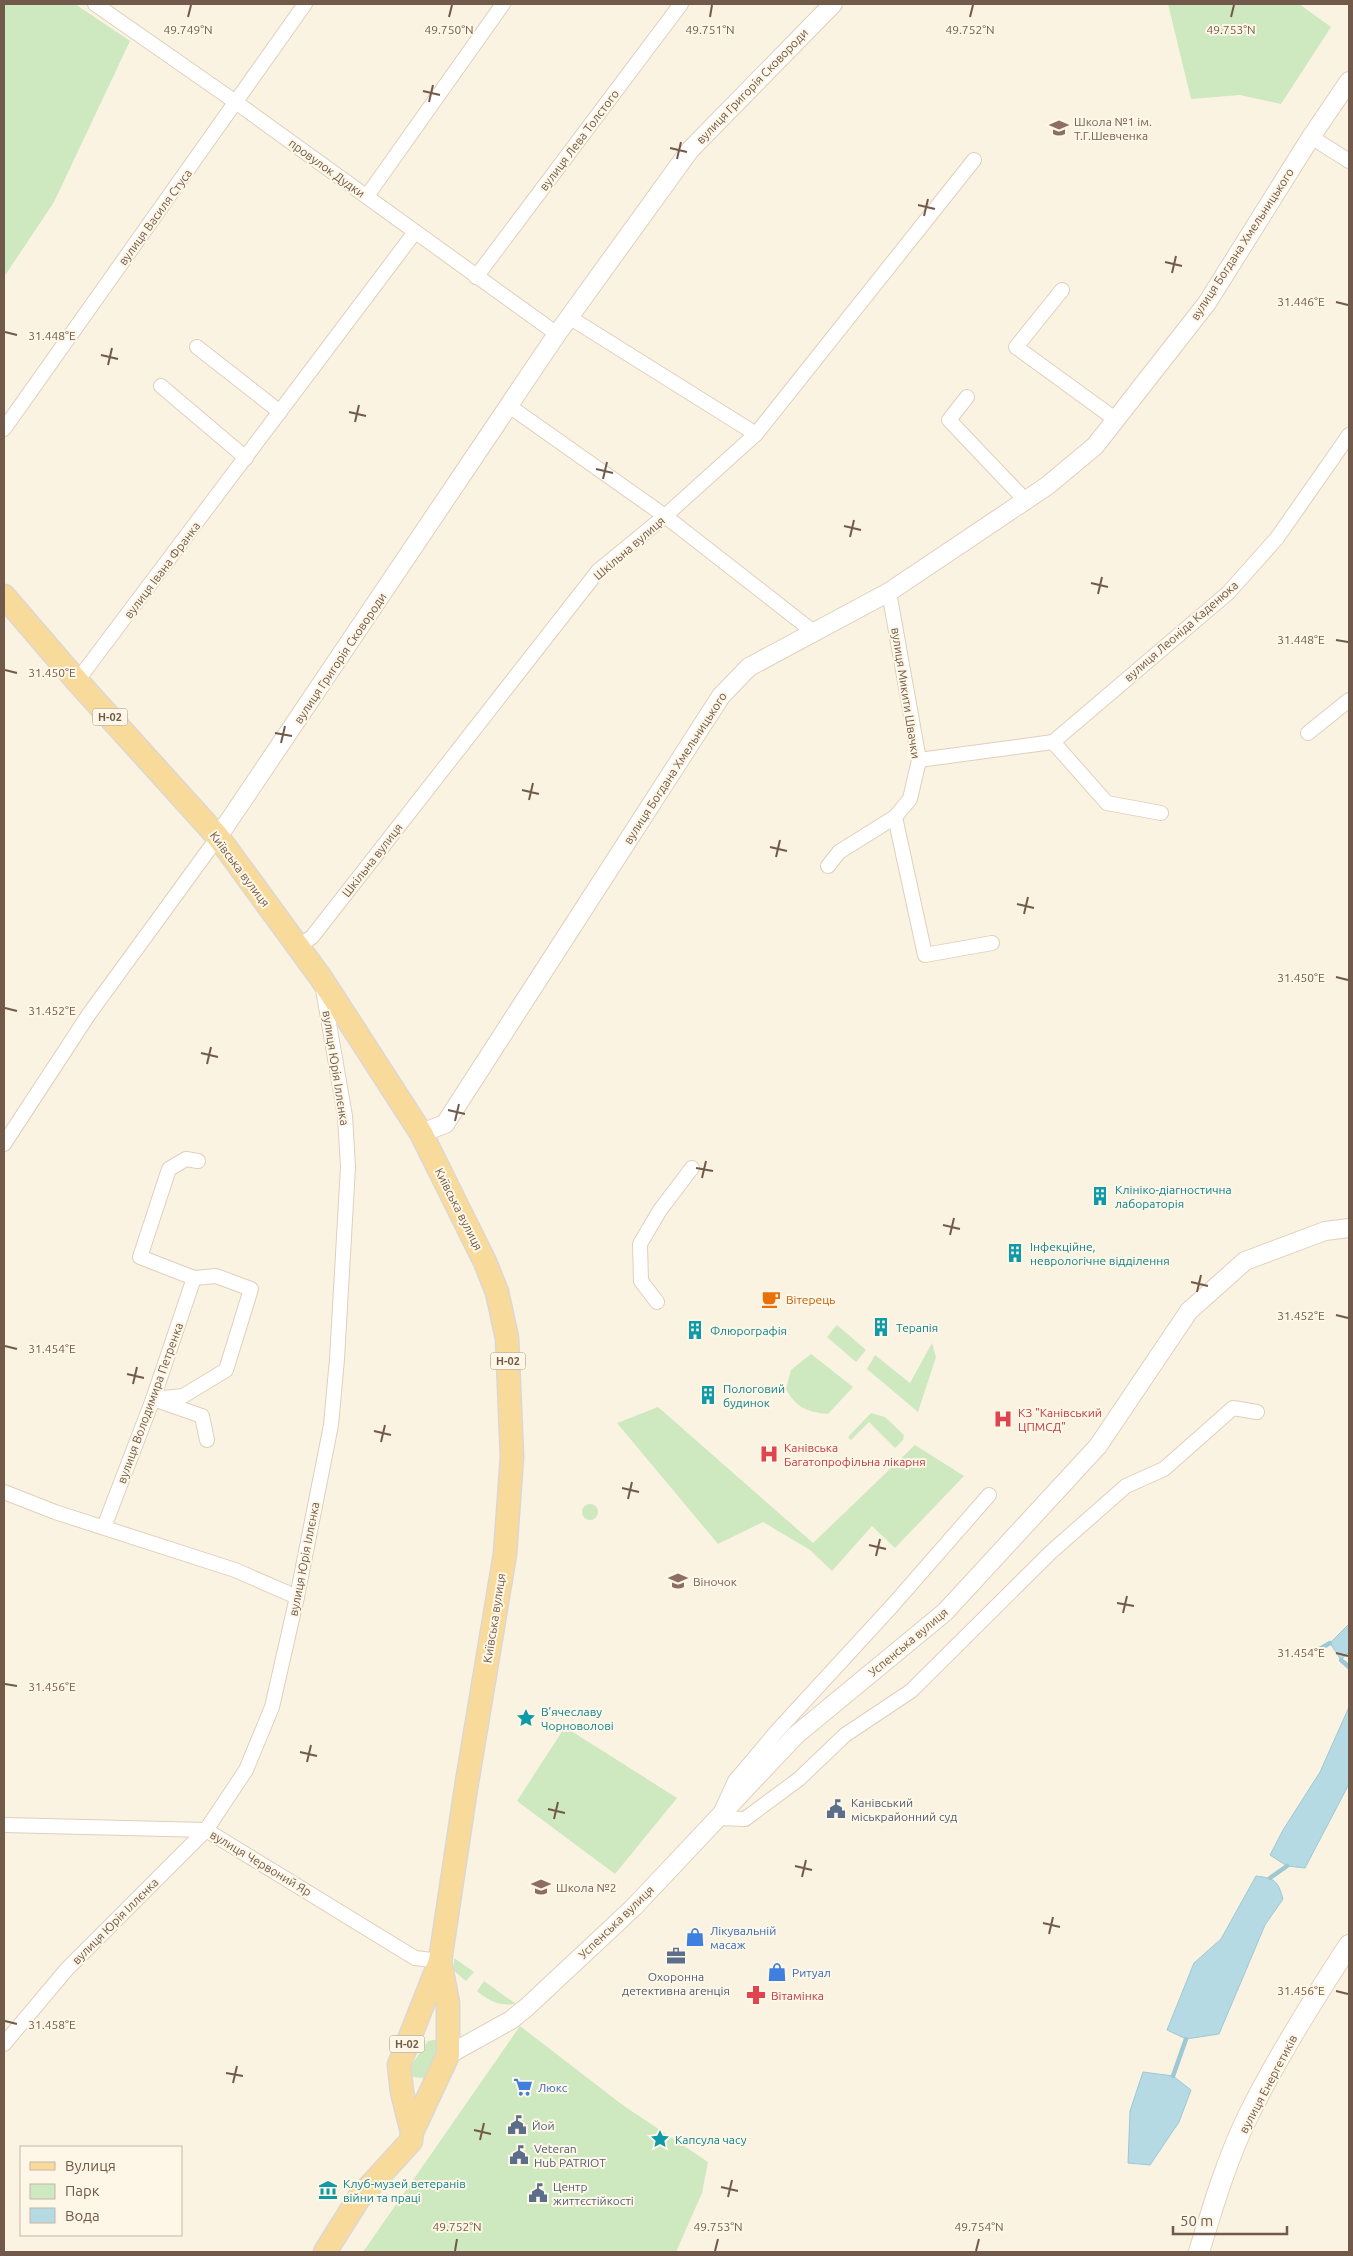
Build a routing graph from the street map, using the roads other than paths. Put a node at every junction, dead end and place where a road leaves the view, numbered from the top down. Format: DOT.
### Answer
graph roads {
  1 [pos="95,4"];
  2 [pos="305,4"];
  3 [pos="503,4"];
  4 [pos="681,4"];
  5 [pos="832,4"];
  6 [pos="1349,81"];
  7 [pos="236,103"];
  8 [pos="1311,137"];
  9 [pos="974,160"];
  10 [pos="1349,160"];
  11 [pos="367,196"];
  12 [pos="415,232"];
  13 [pos="476,277"];
  14 [pos="1062,290"];
  15 [pos="570,317"];
  16 [pos="557,334"];
  17 [pos="198,348"];
  18 [pos="161,386"];
  19 [pos="967,397"];
  20 [pos="509,406"];
  21 [pos="280,412"];
  22 [pos="1115,419"];
  23 [pos="4,429"];
  24 [pos="756,434"];
  25 [pos="1349,435"];
  26 [pos="246,458"];
  27 [pos="1026,501"];
  28 [pos="665,516"];
  29 [pos="889,592"];
  30 [pos="4,596"];
  31 [pos="815,633"];
  32 [pos="77,681"];
  33 [pos="1349,700"];
  34 [pos="1308,733"];
  35 [pos="1053,742"];
  36 [pos="919,760"];
  37 [pos="1162,813"];
  38 [pos="895,817"];
  39 [pos="218,837"];
  40 [pos="828,866"];
  41 [pos="992,943"];
  42 [pos="297,947"];
  43 [pos="322,978"];
  44 [pos="421,1133"];
  45 [pos="4,1144"];
  46 [pos="198,1161"];
  47 [pos="692,1168"];
  48 [pos="1349,1228"];
  49 [pos="194,1278"];
  50 [pos="657,1302"];
  51 [pos="153,1399"];
  52 [pos="1257,1412"];
  53 [pos="208,1440"];
  54 [pos="4,1492"];
  55 [pos="989,1494"];
  56 [pos="104,1528"];
  57 [pos="297,1596"];
  58 [pos="718,1818"];
  59 [pos="4,1825"];
  60 [pos="206,1830"];
  61 [pos="1349,1945"];
  62 [pos="440,1960"];
  63 [pos="4,2044"];
  64 [pos="448,2055"];
  65 [pos="412,2132"];
  66 [pos="1204,2242"];
  67 [pos="325,2252"];
  68 [pos="1199,2252"];
  1 -- 7 [label="street, провулок Дудки"];
  2 -- 7 [label="street, вулиця Василя Стуса"];
  3 -- 11 [label="street"];
  4 -- 13 [label="street, вулиця Лева Толстого"];
  5 -- 15 [label="street, вулиця Григорія Сковороди"];
  6 -- 8 [label="street, вулиця Богдана Хмельницького"];
  7 -- 11 [label="street, провулок Дудки"];
  7 -- 23 [label="street, вулиця Василя Стуса"];
  8 -- 10 [label="street"];
  8 -- 22 [label="street, вулиця Богдана Хмельницького"];
  9 -- 24 [label="street, Шкільна вулиця"];
  11 -- 12 [label="street, провулок Дудки"];
  12 -- 13 [label="street, провулок Дудки"];
  12 -- 21 [label="street, вулиця Івана Франка"];
  13 -- 16 [label="street, провулок Дудки"];
  14 -- 22 [label="street"];
  15 -- 16 [label="street, вулиця Григорія Сковороди"];
  15 -- 24 [label="street"];
  16 -- 20 [label="street, вулиця Григорія Сковороди"];
  17 -- 21 [label="street"];
  18 -- 26 [label="street"];
  19 -- 27 [label="street"];
  20 -- 28 [label="street"];
  20 -- 39 [label="street, вулиця Григорія Сковороди"];
  21 -- 26 [label="street, вулиця Івана Франка"];
  22 -- 27 [label="street, вулиця Богдана Хмельницького"];
  24 -- 28 [label="street, Шкільна вулиця"];
  25 -- 35 [label="street, вулиця Леоніда Каденюка"];
  26 -- 32 [label="street, вулиця Івана Франка"];
  27 -- 29 [label="street, вулиця Богдана Хмельницького"];
  28 -- 31 [label="street"];
  28 -- 42 [label="street, Шкільна вулиця"];
  29 -- 31 [label="street, вулиця Богдана Хмельницького"];
  29 -- 36 [label="street, вулиця Микити Швачки"];
  30 -- 32 [label="main road, Київська вулиця / Н-02"];
  31 -- 44 [label="street, вулиця Богдана Хмельницького"];
  32 -- 39 [label="main road, Київська вулиця / Н-02"];
  33 -- 34 [label="street"];
  35 -- 36 [label="street"];
  35 -- 37 [label="street"];
  36 -- 38 [label="street, вулиця Микити Швачки"];
  38 -- 40 [label="street, вулиця Микити Швачки"];
  38 -- 41 [label="street"];
  39 -- 42 [label="main road, Київська вулиця / Н-02"];
  39 -- 45 [label="street, вулиця Григорія Сковороди"];
  42 -- 43 [label="main road, Київська вулиця / Н-02"];
  43 -- 44 [label="main road, Київська вулиця / Н-02"];
  43 -- 57 [label="street, вулиця Юрія Іллєнка"];
  44 -- 62 [label="main road, Київська вулиця / Н-02"];
  46 -- 49 [label="street"];
  47 -- 50 [label="street"];
  48 -- 58 [label="street, Успенська вулиця"];
  49 -- 51 [label="street, вулиця Володимира Петренка"];
  49 -- 51 [label="street"];
  51 -- 53 [label="street"];
  51 -- 56 [label="street, вулиця Володимира Петренка"];
  52 -- 58 [label="street"];
  54 -- 56 [label="street"];
  55 -- 58 [label="street"];
  56 -- 57 [label="street"];
  57 -- 60 [label="street, вулиця Юрія Іллєнка"];
  58 -- 64 [label="street, Успенська вулиця"];
  59 -- 60 [label="street, вулиця Червоний Яр"];
  60 -- 62 [label="street, вулиця Червоний Яр"];
  60 -- 63 [label="street, вулиця Юрія Іллєнка"];
  61 -- 66 [label="main road, вулиця Енергетиків"];
  62 -- 64 [label="main road, Київська вулиця / Н-02"];
  62 -- 65 [label="main road, Київська вулиця / Н-02"];
  64 -- 65 [label="main road, Н-02"];
  65 -- 67 [label="main road, Н-02"];
  66 -- 68 [label="main road, вулиця Енергетиків"];
}
